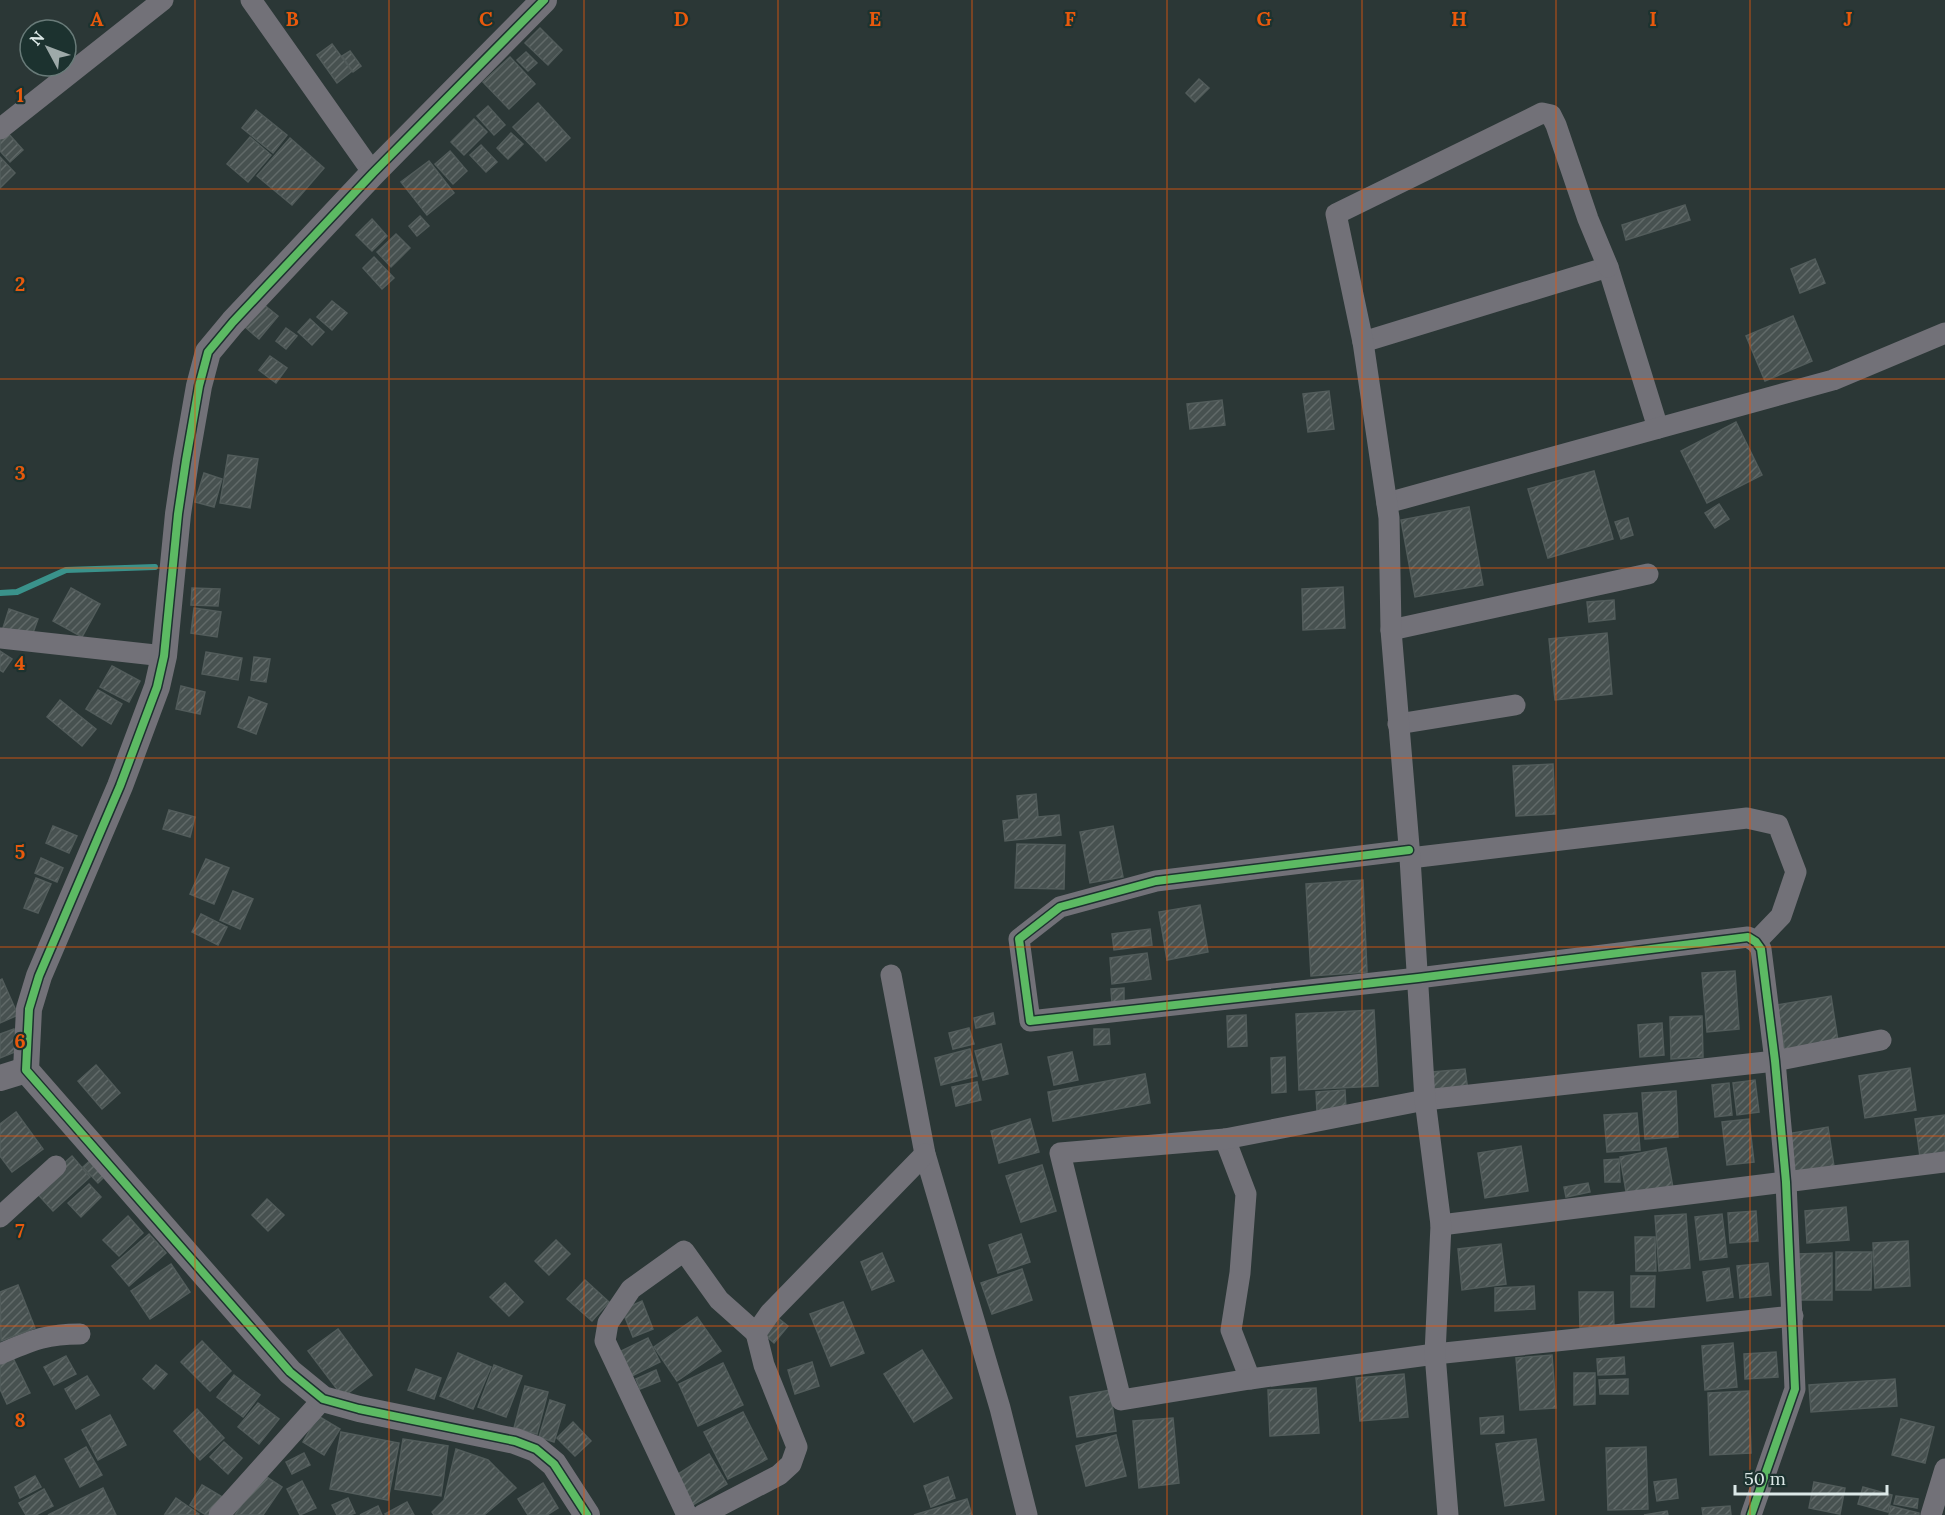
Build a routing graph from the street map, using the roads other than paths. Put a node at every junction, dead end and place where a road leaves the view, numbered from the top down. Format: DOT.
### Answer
graph roads {
  1 [pos="164,0"];
  2 [pos="251,0"];
  3 [pos="544,0"];
  4 [pos="0,129"];
  5 [pos="374,174"];
  6 [pos="1608,267"];
  7 [pos="1945,333"];
  8 [pos="1363,342"];
  9 [pos="1658,428"];
  10 [pos="1387,503"];
  11 [pos="1648,574"];
  12 [pos="1391,630"];
  13 [pos="0,638"];
  14 [pos="164,656"];
  15 [pos="1515,705"];
  16 [pos="1398,724"];
  17 [pos="1409,854"];
  18 [pos="1756,942"];
  19 [pos="891,975"];
  20 [pos="1418,978"];
  21 [pos="1881,1040"];
  22 [pos="1775,1061"];
  23 [pos="26,1070"];
  24 [pos="0,1078"];
  25 [pos="1425,1100"];
  26 [pos="1225,1139"];
  27 [pos="925,1154"];
  28 [pos="1945,1162"];
  29 [pos="56,1166"];
  30 [pos="1786,1182"];
  31 [pos="0,1217"];
  32 [pos="1441,1225"];
  33 [pos="1793,1316"];
  34 [pos="756,1333"];
  35 [pos="80,1334"];
  36 [pos="0,1354"];
  37 [pos="1435,1354"];
  38 [pos="1250,1379"];
  39 [pos="322,1399"];
  40 [pos="1945,1469"];
  41 [pos="219,1515"];
  42 [pos="587,1515"];
  43 [pos="687,1515"];
  44 [pos="702,1515"];
  45 [pos="1027,1515"];
  46 [pos="1448,1515"];
  47 [pos="1751,1515"];
  48 [pos="1931,1515"];
  1 -- 4 [label="street"];
  2 -- 5 [label="street"];
  3 -- 5 [label="street"];
  5 -- 14 [label="street"];
  6 -- 8 [label="street"];
  6 -- 8 [label="street"];
  6 -- 9 [label="street"];
  7 -- 9 [label="street"];
  8 -- 10 [label="street"];
  9 -- 10 [label="street"];
  10 -- 12 [label="street"];
  11 -- 12 [label="street"];
  12 -- 16 [label="street"];
  13 -- 14 [label="street"];
  14 -- 23 [label="street"];
  15 -- 16 [label="street"];
  16 -- 17 [label="street"];
  17 -- 18 [label="street"];
  17 -- 20 [label="street"];
  17 -- 20 [label="street"];
  18 -- 20 [label="street"];
  18 -- 22 [label="street"];
  19 -- 27 [label="street"];
  20 -- 25 [label="street"];
  21 -- 22 [label="street"];
  22 -- 25 [label="street"];
  22 -- 30 [label="street"];
  23 -- 24 [label="street"];
  23 -- 39 [label="street"];
  25 -- 26 [label="street"];
  25 -- 32 [label="street"];
  26 -- 38 [label="street"];
  26 -- 38 [label="street"];
  27 -- 34 [label="street"];
  27 -- 45 [label="street"];
  28 -- 30 [label="street"];
  29 -- 31 [label="street"];
  30 -- 32 [label="street"];
  30 -- 33 [label="street"];
  32 -- 37 [label="street"];
  33 -- 37 [label="street"];
  33 -- 47 [label="street"];
  34 -- 43 [label="street"];
  34 -- 44 [label="street"];
  35 -- 36 [label="street"];
  37 -- 38 [label="street"];
  37 -- 46 [label="street"];
  39 -- 41 [label="street"];
  39 -- 42 [label="street"];
  40 -- 48 [label="street"];
}
